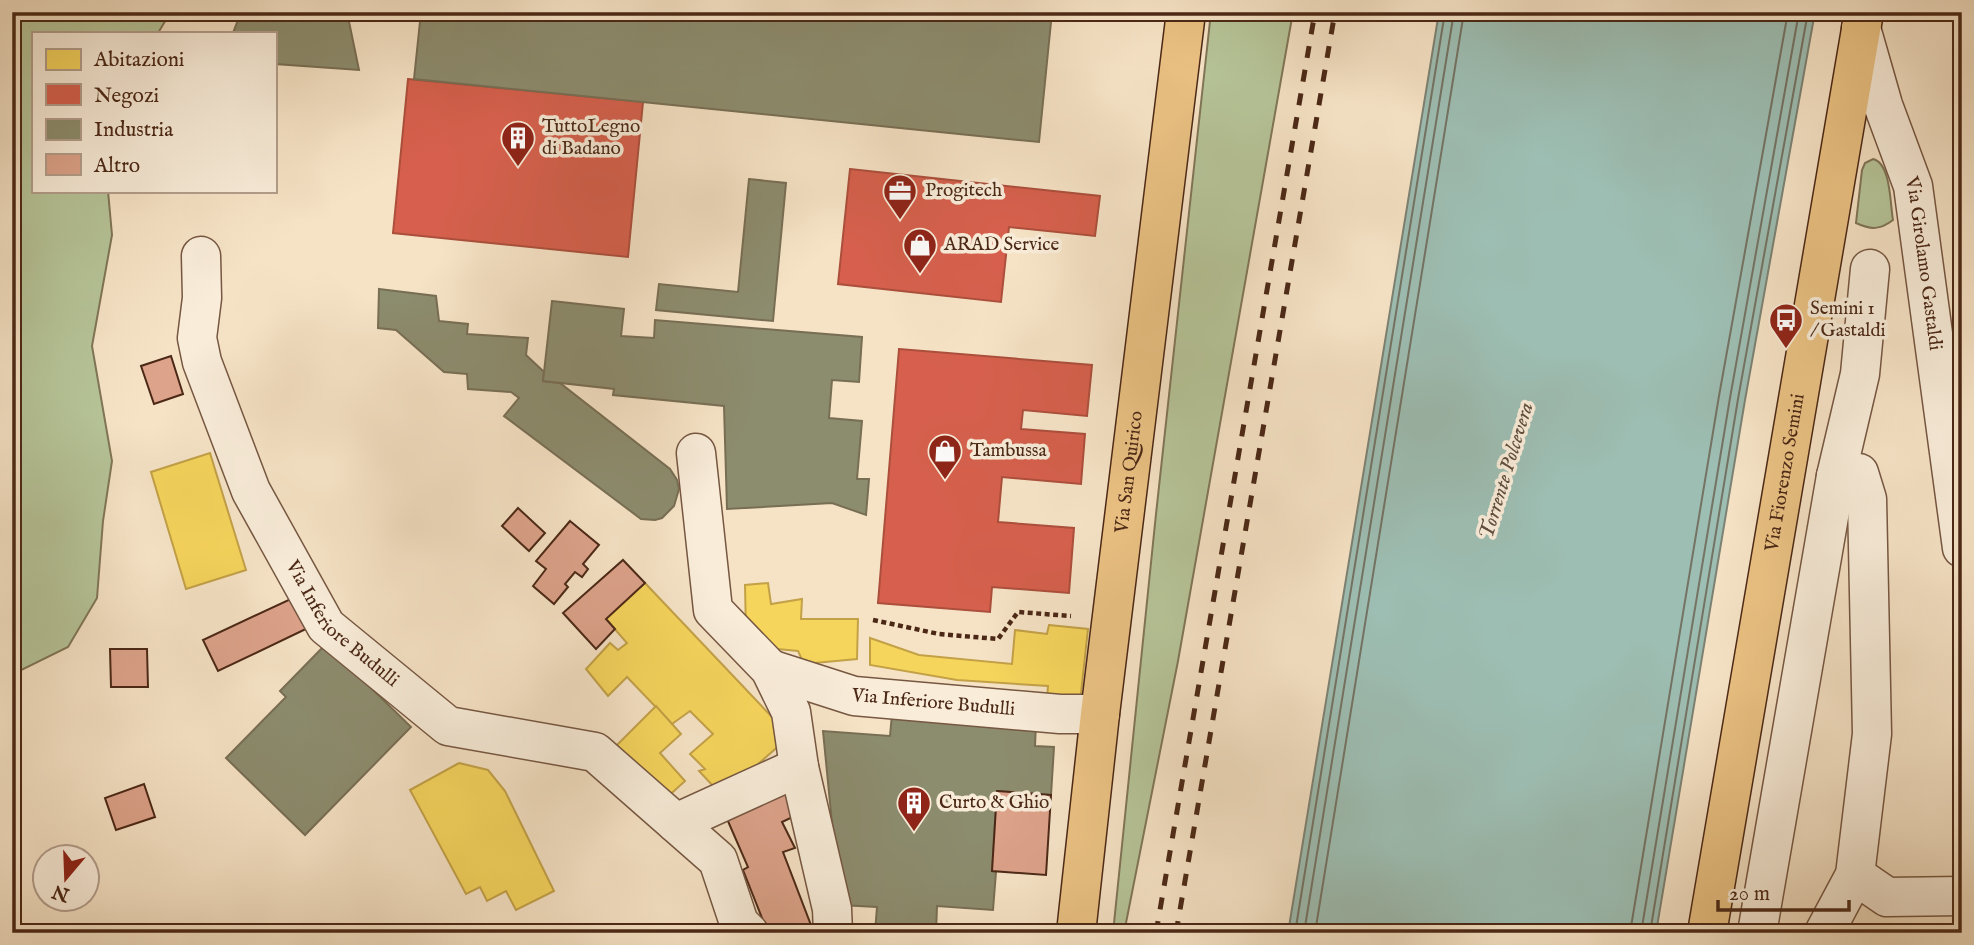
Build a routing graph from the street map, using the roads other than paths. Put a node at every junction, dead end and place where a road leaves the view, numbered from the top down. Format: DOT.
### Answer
graph roads {
  1 [pos="1185,12"];
  2 [pos="1863,20"];
  3 [pos="201,256"];
  4 [pos="1870,269"];
  5 [pos="1925,288"];
  6 [pos="1818,296"];
  7 [pos="696,453"];
  8 [pos="1836,475"];
  9 [pos="1962,548"];
  10 [pos="770,669"];
  11 [pos="1100,714"];
  12 [pos="799,767"];
  13 [pos="676,823"];
  14 [pos="1855,876"];
  15 [pos="1962,896"];
  16 [pos="749,933"];
  17 [pos="833,933"];
  18 [pos="1076,933"];
  19 [pos="1707,933"];
  20 [pos="1757,933"];
  21 [pos="1825,933"];
  1 -- 11 [label="main road, Via San Quirico"];
  2 -- 5 [label="street, Via Girolamo Gastaldi"];
  2 -- 6 [label="main road, Via Fiorenzo Semini"];
  3 -- 13 [label="street, Via Inferiore Budulli"];
  4 -- 5 [label="street"];
  4 -- 6 [label="street"];
  4 -- 8 [label="street"];
  5 -- 9 [label="street, Via Girolamo Gastaldi"];
  6 -- 19 [label="main road, Via Fiorenzo Semini"];
  7 -- 10 [label="street, Via Inferiore Budulli"];
  8 -- 14 [label="street"];
  8 -- 20 [label="street"];
  10 -- 11 [label="street, Via Inferiore Budulli"];
  10 -- 12 [label="street, Via Inferiore Budulli"];
  11 -- 18 [label="main road, Via San Quirico"];
  12 -- 13 [label="street"];
  12 -- 17 [label="street, Via Inferiore Budulli"];
  13 -- 16 [label="street, Via Inferiore Budulli"];
  14 -- 15 [label="street"];
  14 -- 21 [label="street"];
}
